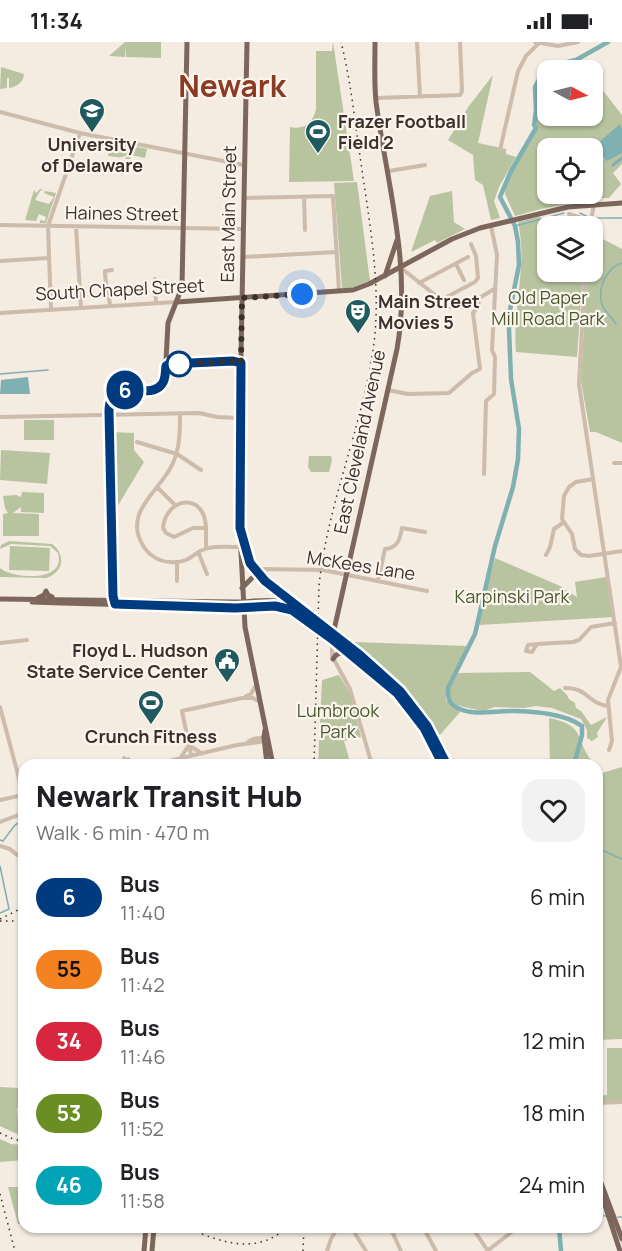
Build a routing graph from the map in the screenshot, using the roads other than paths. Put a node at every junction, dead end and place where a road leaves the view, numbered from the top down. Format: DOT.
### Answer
graph roads {
  1 [pos="187,42"];
  2 [pos="247,42"];
  3 [pos="375,42"];
  4 [pos="417,42"];
  5 [pos="460,42"];
  6 [pos="578,42"];
  7 [pos="537,43"];
  8 [pos="420,96"];
  9 [pos="376,98"];
  10 [pos="0,112"];
  11 [pos="80,133"];
  12 [pos="501,150"];
  13 [pos="185,153"];
  14 [pos="244,165"];
  15 [pos="425,165"];
  16 [pos="388,171"];
  17 [pos="304,197"];
  18 [pos="244,198"];
  19 [pos="622,203"];
  20 [pos="594,204"];
  21 [pos="603,204"];
  22 [pos="569,214"];
  23 [pos="573,216"];
  24 [pos="592,216"];
  25 [pos="0,225"];
  26 [pos="491,225"];
  27 [pos="48,226"];
  28 [pos="76,226"];
  29 [pos="184,229"];
  30 [pos="243,230"];
  31 [pos="305,230"];
  32 [pos="398,235"];
  33 [pos="471,244"];
  34 [pos="399,251"];
  35 [pos="337,252"];
  36 [pos="243,257"];
  37 [pos="468,257"];
  38 [pos="48,258"];
  39 [pos="416,258"];
  40 [pos="0,261"];
  41 [pos="456,264"];
  42 [pos="399,267"];
  43 [pos="112,270"];
  44 [pos="385,276"];
  45 [pos="155,279"];
  46 [pos="465,280"];
  47 [pos="584,282"];
  48 [pos="419,283"];
  49 [pos="495,289"];
  50 [pos="339,291"];
  51 [pos="486,294"];
  52 [pos="242,298"];
  53 [pos="478,299"];
  54 [pos="494,299"];
  55 [pos="441,300"];
  56 [pos="164,302"];
  57 [pos="177,302"];
  58 [pos="156,303"];
  59 [pos="110,306"];
  60 [pos="81,307"];
  61 [pos="51,309"];
  62 [pos="0,312"];
  63 [pos="170,315"];
  64 [pos="241,363"];
  65 [pos="166,366"];
  66 [pos="388,390"];
  67 [pos="180,413"];
  68 [pos="109,414"];
  69 [pos="0,417"];
  70 [pos="240,418"];
  71 [pos="137,442"];
  72 [pos="177,454"];
  73 [pos="614,463"];
  74 [pos="622,463"];
  75 [pos="201,470"];
  76 [pos="484,474"];
  77 [pos="593,479"];
  78 [pos="157,487"];
  79 [pos="175,505"];
  80 [pos="564,522"];
  81 [pos="206,528"];
  82 [pos="240,528"];
  83 [pos="425,532"];
  84 [pos="240,547"];
  85 [pos="206,548"];
  86 [pos="622,551"];
  87 [pos="199,554"];
  88 [pos="604,554"];
  89 [pos="546,555"];
  90 [pos="177,562"];
  91 [pos="257,573"];
  92 [pos="207,574"];
  93 [pos="346,575"];
  94 [pos="177,581"];
  95 [pos="378,581"];
  96 [pos="112,584"];
  97 [pos="242,588"];
  98 [pos="427,591"];
  99 [pos="98,600"];
  100 [pos="0,601"];
  101 [pos="114,602"];
  102 [pos="243,605"];
  103 [pos="257,606"];
  104 [pos="301,610"];
  105 [pos="615,623"];
  106 [pos="245,627"];
  107 [pos="333,636"];
  108 [pos="27,640"];
  109 [pos="0,643"];
  110 [pos="537,644"];
  111 [pos="620,649"];
  112 [pos="346,650"];
  113 [pos="333,659"];
  114 [pos="256,685"];
  115 [pos="565,688"];
  116 [pos="243,698"];
  117 [pos="260,702"];
  118 [pos="608,706"];
  119 [pos="0,707"];
  120 [pos="1,721"];
  121 [pos="266,737"];
  122 [pos="189,745"];
  123 [pos="609,750"];
  124 [pos="201,753"];
  125 [pos="191,755"];
  126 [pos="180,758"];
  127 [pos="176,759"];
  128 [pos="267,759"];
  129 [pos="272,759"];
  130 [pos="370,759"];
  131 [pos="441,759"];
  132 [pos="442,759"];
  133 [pos="18,772"];
  134 [pos="18,790"];
  135 [pos="18,796"];
  136 [pos="12,797"];
  137 [pos="0,800"];
  138 [pos="18,815"];
  139 [pos="0,822"];
  140 [pos="0,846"];
  141 [pos="17,855"];
  142 [pos="622,1102"];
  143 [pos="603,1103"];
  144 [pos="603,1187"];
  145 [pos="603,1198"];
  146 [pos="620,1230"];
  147 [pos="146,1233"];
  148 [pos="154,1233"];
  149 [pos="334,1233"];
  150 [pos="355,1233"];
  151 [pos="393,1233"];
  152 [pos="426,1233"];
  153 [pos="475,1233"];
  154 [pos="511,1233"];
  155 [pos="621,1245"];
  156 [pos="144,1251"];
  157 [pos="152,1251"];
  158 [pos="327,1251"];
  159 [pos="366,1251"];
  160 [pos="401,1251"];
  161 [pos="436,1251"];
  162 [pos="487,1251"];
  1 -- 13 [label="main road"];
  2 -- 14 [label="main road, East Main Street"];
  3 -- 9 [label="main road, East Cleveland Avenue"];
  4 -- 8 [label="street"];
  5 -- 8 [label="street"];
  6 -- 7 [label="street"];
  7 -- 12 [label="street"];
  8 -- 9 [label="street"];
  9 -- 16 [label="main road, East Cleveland Avenue"];
  10 -- 11 [label="street"];
  11 -- 13 [label="street"];
  11 -- 27 [label="street"];
  13 -- 14 [label="street"];
  13 -- 29 [label="main road"];
  14 -- 18 [label="main road, East Main Street"];
  15 -- 16 [label="street"];
  16 -- 32 [label="main road, East Cleveland Avenue"];
  17 -- 18 [label="street"];
  17 -- 31 [label="street"];
  17 -- 35 [label="street"];
  18 -- 30 [label="main road, East Main Street"];
  19 -- 21 [label="main road, South Chapel Street"];
  20 -- 24 [label="street"];
  20 -- 26 [label="main road, South Chapel Street"];
  22 -- 23 [label="street"];
  25 -- 27 [label="street, Haines Street"];
  26 -- 39 [label="main road, South Chapel Street"];
  26 -- 49 [label="street"];
  27 -- 28 [label="street, Haines Street"];
  27 -- 38 [label="street"];
  28 -- 29 [label="street, Haines Street"];
  28 -- 60 [label="street"];
  29 -- 30 [label="street, Haines Street"];
  29 -- 57 [label="main road"];
  30 -- 36 [label="main road, East Main Street"];
  32 -- 34 [label="main road, East Cleveland Avenue"];
  32 -- 44 [label="main road"];
  33 -- 55 [label="street"];
  34 -- 39 [label="main road"];
  34 -- 42 [label="main road, East Cleveland Avenue"];
  35 -- 36 [label="street"];
  35 -- 50 [label="street"];
  36 -- 52 [label="main road, East Main Street"];
  37 -- 41 [label="street"];
  38 -- 40 [label="street"];
  38 -- 61 [label="street"];
  39 -- 42 [label="main road, South Chapel Street"];
  41 -- 46 [label="street"];
  41 -- 48 [label="street"];
  42 -- 44 [label="main road, South Chapel Street"];
  42 -- 48 [label="street"];
  42 -- 66 [label="main road, East Cleveland Avenue"];
  43 -- 59 [label="street"];
  44 -- 50 [label="main road, South Chapel Street"];
  45 -- 58 [label="street"];
  47 -- 77 [label="street"];
  48 -- 55 [label="street"];
  49 -- 51 [label="street"];
  49 -- 54 [label="street"];
  50 -- 52 [label="main road, South Chapel Street"];
  51 -- 53 [label="street"];
  51 -- 54 [label="street"];
  52 -- 57 [label="main road, South Chapel Street"];
  52 -- 64 [label="main road, East Main Street"];
  53 -- 55 [label="street"];
  53 -- 66 [label="street"];
  54 -- 76 [label="street"];
  56 -- 57 [label="street, South Chapel Street"];
  56 -- 58 [label="street, South Chapel Street"];
  56 -- 63 [label="street"];
  57 -- 63 [label="main road"];
  58 -- 59 [label="street, South Chapel Street"];
  59 -- 60 [label="street, South Chapel Street"];
  60 -- 61 [label="street, South Chapel Street"];
  61 -- 62 [label="street, South Chapel Street"];
  63 -- 65 [label="main road"];
  64 -- 65 [label="street"];
  64 -- 70 [label="main road, East Main Street"];
  65 -- 68 [label="main road"];
  66 -- 93 [label="main road, East Cleveland Avenue"];
  67 -- 68 [label="street"];
  67 -- 70 [label="street"];
  67 -- 72 [label="street"];
  68 -- 69 [label="street"];
  68 -- 96 [label="main road"];
  70 -- 82 [label="main road, East Main Street"];
  71 -- 72 [label="street"];
  72 -- 75 [label="street"];
  72 -- 78 [label="street"];
  73 -- 74 [label="street"];
  77 -- 80 [label="street"];
  77 -- 88 [label="street"];
  78 -- 79 [label="street"];
  78 -- 90 [label="street"];
  79 -- 81 [label="street"];
  79 -- 81 [label="street"];
  80 -- 88 [label="street"];
  80 -- 89 [label="street"];
  81 -- 85 [label="street"];
  82 -- 84 [label="main road, East Main Street"];
  82 -- 91 [label="main road"];
  83 -- 95 [label="street"];
  84 -- 85 [label="street"];
  84 -- 97 [label="main road, East Main Street"];
  85 -- 87 [label="street"];
  86 -- 88 [label="street"];
  87 -- 90 [label="street"];
  87 -- 92 [label="street"];
  88 -- 105 [label="street"];
  90 -- 94 [label="street"];
  91 -- 93 [label="street, McKees Lane"];
  91 -- 97 [label="main road"];
  91 -- 104 [label="main road"];
  93 -- 95 [label="street, McKees Lane"];
  93 -- 107 [label="main road, East Cleveland Avenue"];
  95 -- 98 [label="street, McKees Lane"];
  96 -- 99 [label="main road"];
  96 -- 101 [label="main road"];
  97 -- 102 [label="main road, East Main Street"];
  99 -- 100 [label="main road"];
  99 -- 101 [label="main road"];
  100 -- 101 [label="main road"];
  101 -- 102 [label="main road"];
  102 -- 103 [label="main road"];
  102 -- 104 [label="main road"];
  102 -- 106 [label="main road, East Main Street"];
  103 -- 106 [label="main road"];
  103 -- 107 [label="main road"];
  104 -- 107 [label="main road"];
  105 -- 110 [label="street"];
  105 -- 111 [label="street"];
  106 -- 114 [label="main road, East Main Street"];
  107 -- 112 [label="main road"];
  107 -- 113 [label="street"];
  107 -- 132 [label="main road"];
  108 -- 109 [label="street"];
  111 -- 118 [label="street"];
  112 -- 113 [label="main road"];
  112 -- 131 [label="main road"];
  113 -- 130 [label="street"];
  114 -- 116 [label="street"];
  114 -- 117 [label="main road, East Main Street"];
  115 -- 118 [label="street"];
  116 -- 117 [label="street"];
  116 -- 122 [label="street"];
  117 -- 121 [label="main road, East Main Street"];
  118 -- 123 [label="street"];
  119 -- 120 [label="street"];
  120 -- 133 [label="street"];
  121 -- 124 [label="street"];
  121 -- 128 [label="main road"];
  121 -- 129 [label="main road"];
  122 -- 124 [label="street"];
  122 -- 125 [label="street"];
  122 -- 126 [label="street"];
  124 -- 125 [label="street"];
  125 -- 126 [label="street"];
  126 -- 127 [label="street"];
  134 -- 136 [label="street"];
  135 -- 136 [label="street"];
  136 -- 137 [label="street"];
  138 -- 139 [label="street"];
  140 -- 141 [label="street"];
  142 -- 143 [label="street"];
  144 -- 146 [label="main road"];
  145 -- 155 [label="main road"];
  146 -- 155 [label="main road"];
  147 -- 156 [label="main road"];
  148 -- 157 [label="main road"];
  149 -- 158 [label="street"];
  150 -- 159 [label="street"];
  151 -- 160 [label="street"];
  152 -- 161 [label="street"];
  153 -- 162 [label="street"];
  154 -- 162 [label="street"];
}
